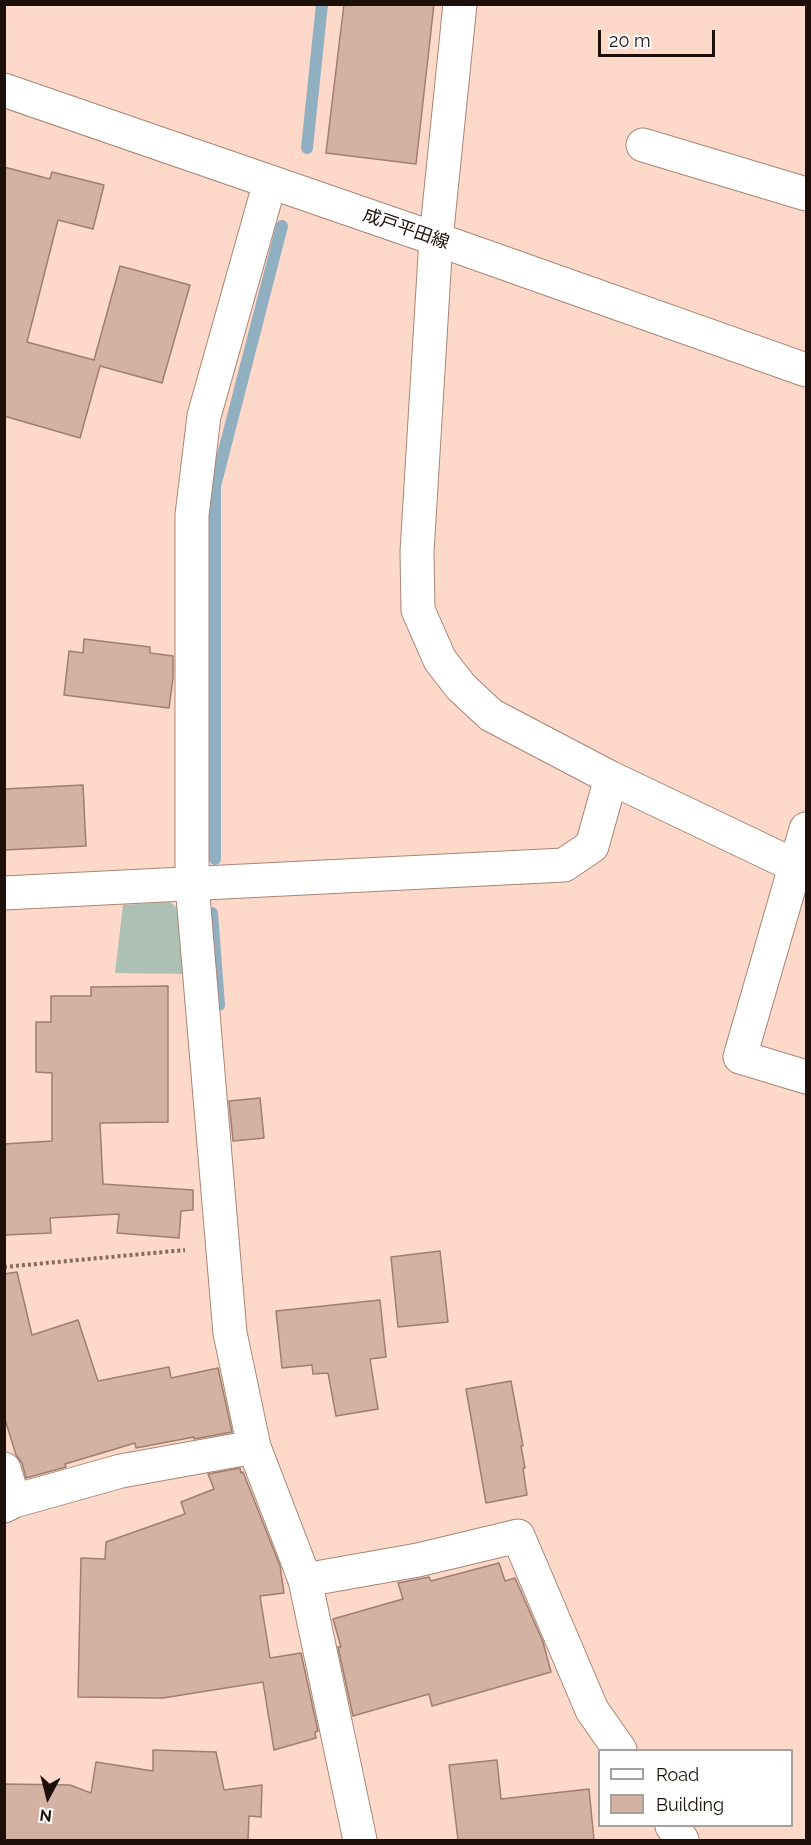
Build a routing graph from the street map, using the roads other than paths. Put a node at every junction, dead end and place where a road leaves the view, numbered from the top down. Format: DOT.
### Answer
graph roads {
  1 [pos="460,4"];
  2 [pos="4,90"];
  3 [pos="643,146"];
  4 [pos="270,182"];
  5 [pos="807,194"];
  6 [pos="436,239"];
  7 [pos="807,370"];
  8 [pos="611,778"];
  9 [pos="807,829"];
  10 [pos="801,868"];
  11 [pos="192,884"];
  12 [pos="4,894"];
  13 [pos="807,1077"];
  14 [pos="254,1447"];
  15 [pos="4,1468"];
  16 [pos="9,1503"];
  17 [pos="305,1580"];
  18 [pos="619,1749"];
  19 [pos="673,1827"];
  20 [pos="360,1840"];
  21 [pos="682,1840"];
  1 -- 6 [label="street"];
  2 -- 4 [label="street, 成戸平田線"];
  3 -- 5 [label="street"];
  4 -- 6 [label="street, 成戸平田線"];
  4 -- 11 [label="street"];
  6 -- 7 [label="street, 成戸平田線"];
  6 -- 8 [label="street"];
  8 -- 10 [label="street"];
  8 -- 11 [label="street"];
  9 -- 10 [label="street"];
  10 -- 13 [label="street"];
  11 -- 12 [label="street"];
  11 -- 14 [label="street"];
  14 -- 16 [label="street"];
  14 -- 17 [label="street"];
  15 -- 16 [label="street"];
  17 -- 18 [label="street"];
  17 -- 20 [label="street"];
  19 -- 21 [label="street"];
}
